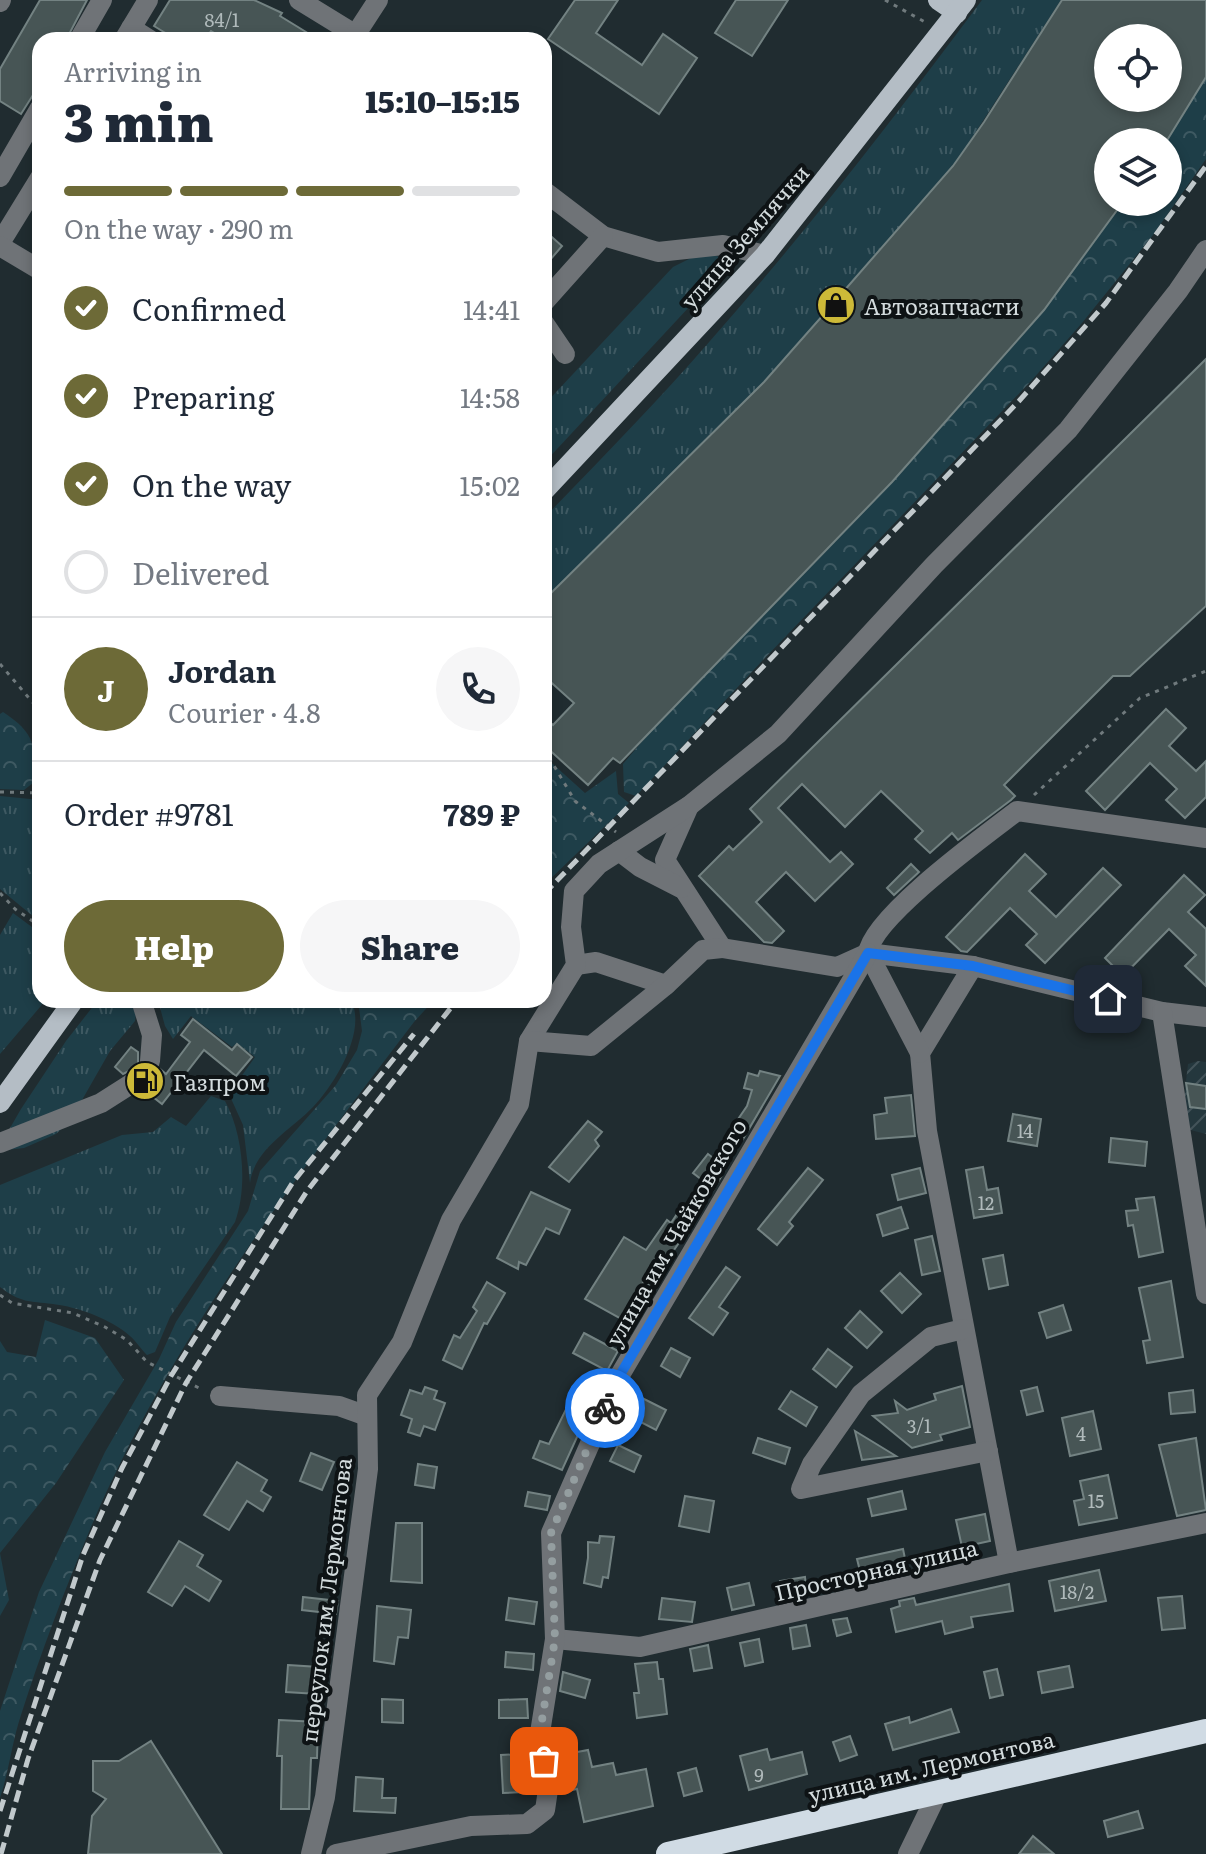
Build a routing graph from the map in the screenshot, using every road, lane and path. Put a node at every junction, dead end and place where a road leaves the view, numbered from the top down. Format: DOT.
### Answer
graph roads {
  1 [pos="102,0"];
  2 [pos="148,0"];
  3 [pos="299,0"];
  4 [pos="378,0"];
  5 [pos="885,0"];
  6 [pos="938,0"];
  7 [pos="962,6"];
  8 [pos="943,31"];
  9 [pos="84,32"];
  10 [pos="129,32"];
  11 [pos="347,32"];
  12 [pos="357,32"];
  13 [pos="32,122"];
  14 [pos="0,177"];
  15 [pos="32,191"];
  16 [pos="552,197"];
  17 [pos="603,236"];
  18 [pos="0,244"];
  19 [pos="1206,250"];
  20 [pos="765,255"];
  21 [pos="32,265"];
  22 [pos="552,293"];
  23 [pos="552,335"];
  24 [pos="565,354"];
  25 [pos="552,482"];
  26 [pos="0,664"];
  27 [pos="1206,671"];
  28 [pos="32,702"];
  29 [pos="552,762"];
  30 [pos="0,792"];
  31 [pos="32,793"];
  32 [pos="689,806"];
  33 [pos="1017,811"];
  34 [pos="1206,838"];
  35 [pos="619,851"];
  36 [pos="682,889"];
  37 [pos="0,893"];
  38 [pos="32,921"];
  39 [pos="722,948"];
  40 [pos="868,953"];
  41 [pos="576,965"];
  42 [pos="973,966"];
  43 [pos="666,985"];
  44 [pos="552,1004"];
  45 [pos="68,1008"];
  46 [pos="144,1008"];
  47 [pos="549,1008"];
  48 [pos="1162,1012"];
  49 [pos="1206,1017"];
  50 [pos="529,1041"];
  51 [pos="920,1053"];
  52 [pos="150,1061"];
  53 [pos="134,1082"];
  54 [pos="0,1103"];
  55 [pos="0,1143"];
  56 [pos="1206,1294"];
  57 [pos="0,1295"];
  58 [pos="963,1329"];
  59 [pos="220,1396"];
  60 [pos="367,1416"];
  61 [pos="988,1451"];
  62 [pos="1206,1523"];
  63 [pos="1009,1563"];
  64 [pos="555,1639"];
  65 [pos="1206,1731"];
  66 [pos="938,1792"];
  67 [pos="311,1854"];
  68 [pos="336,1854"];
  69 [pos="668,1854"];
  70 [pos="908,1854"];
  1 -- 9 [label="street"];
  2 -- 10 [label="street"];
  3 -- 11 [label="street"];
  4 -- 12 [label="street"];
  5 -- 8 [label="path"];
  6 -- 7 [label="main road"];
  7 -- 8 [label="main road, улица Землячки"];
  8 -- 20 [label="main road, улица Землячки"];
  13 -- 14 [label="street"];
  15 -- 18 [label="street"];
  16 -- 17 [label="street"];
  17 -- 20 [label="street"];
  17 -- 22 [label="street"];
  18 -- 21 [label="street"];
  19 -- 32 [label="street"];
  20 -- 25 [label="main road, улица Землячки"];
  23 -- 24 [label="street"];
  26 -- 28 [label="path"];
  27 -- 33 [label="path"];
  29 -- 35 [label="path"];
  30 -- 31 [label="path"];
  32 -- 35 [label="street"];
  32 -- 36 [label="street"];
  33 -- 34 [label="street"];
  33 -- 40 [label="street, улица им. Чайковского"];
  35 -- 36 [label="street"];
  35 -- 41 [label="street"];
  36 -- 39 [label="street"];
  37 -- 38 [label="path"];
  39 -- 40 [label="street"];
  39 -- 43 [label="street"];
  40 -- 42 [label="street"];
  40 -- 51 [label="street"];
  40 -- 64 [label="street, улица им. Чайковского"];
  41 -- 43 [label="street"];
  41 -- 44 [label="street"];
  42 -- 48 [label="street"];
  42 -- 51 [label="street"];
  43 -- 50 [label="street"];
  45 -- 54 [label="main road"];
  46 -- 52 [label="street"];
  47 -- 50 [label="street"];
  48 -- 49 [label="street"];
  48 -- 56 [label="street"];
  50 -- 60 [label="street, переулок им. Лермонтова"];
  51 -- 58 [label="street"];
  53 -- 55 [label="street"];
  57 -- 59 [label="path"];
  58 -- 61 [label="street"];
  58 -- 61 [label="street"];
  59 -- 60 [label="street"];
  60 -- 67 [label="street, переулок им. Лермонтова"];
  61 -- 63 [label="street"];
  62 -- 63 [label="street, Просторная улица"];
  63 -- 64 [label="street, Просторная улица"];
  64 -- 68 [label="street, улица им. Чайковского"];
  65 -- 66 [label="highway, улица им. Лермонтова"];
  66 -- 69 [label="highway, улица им. Лермонтова"];
  66 -- 70 [label="street"];
}
